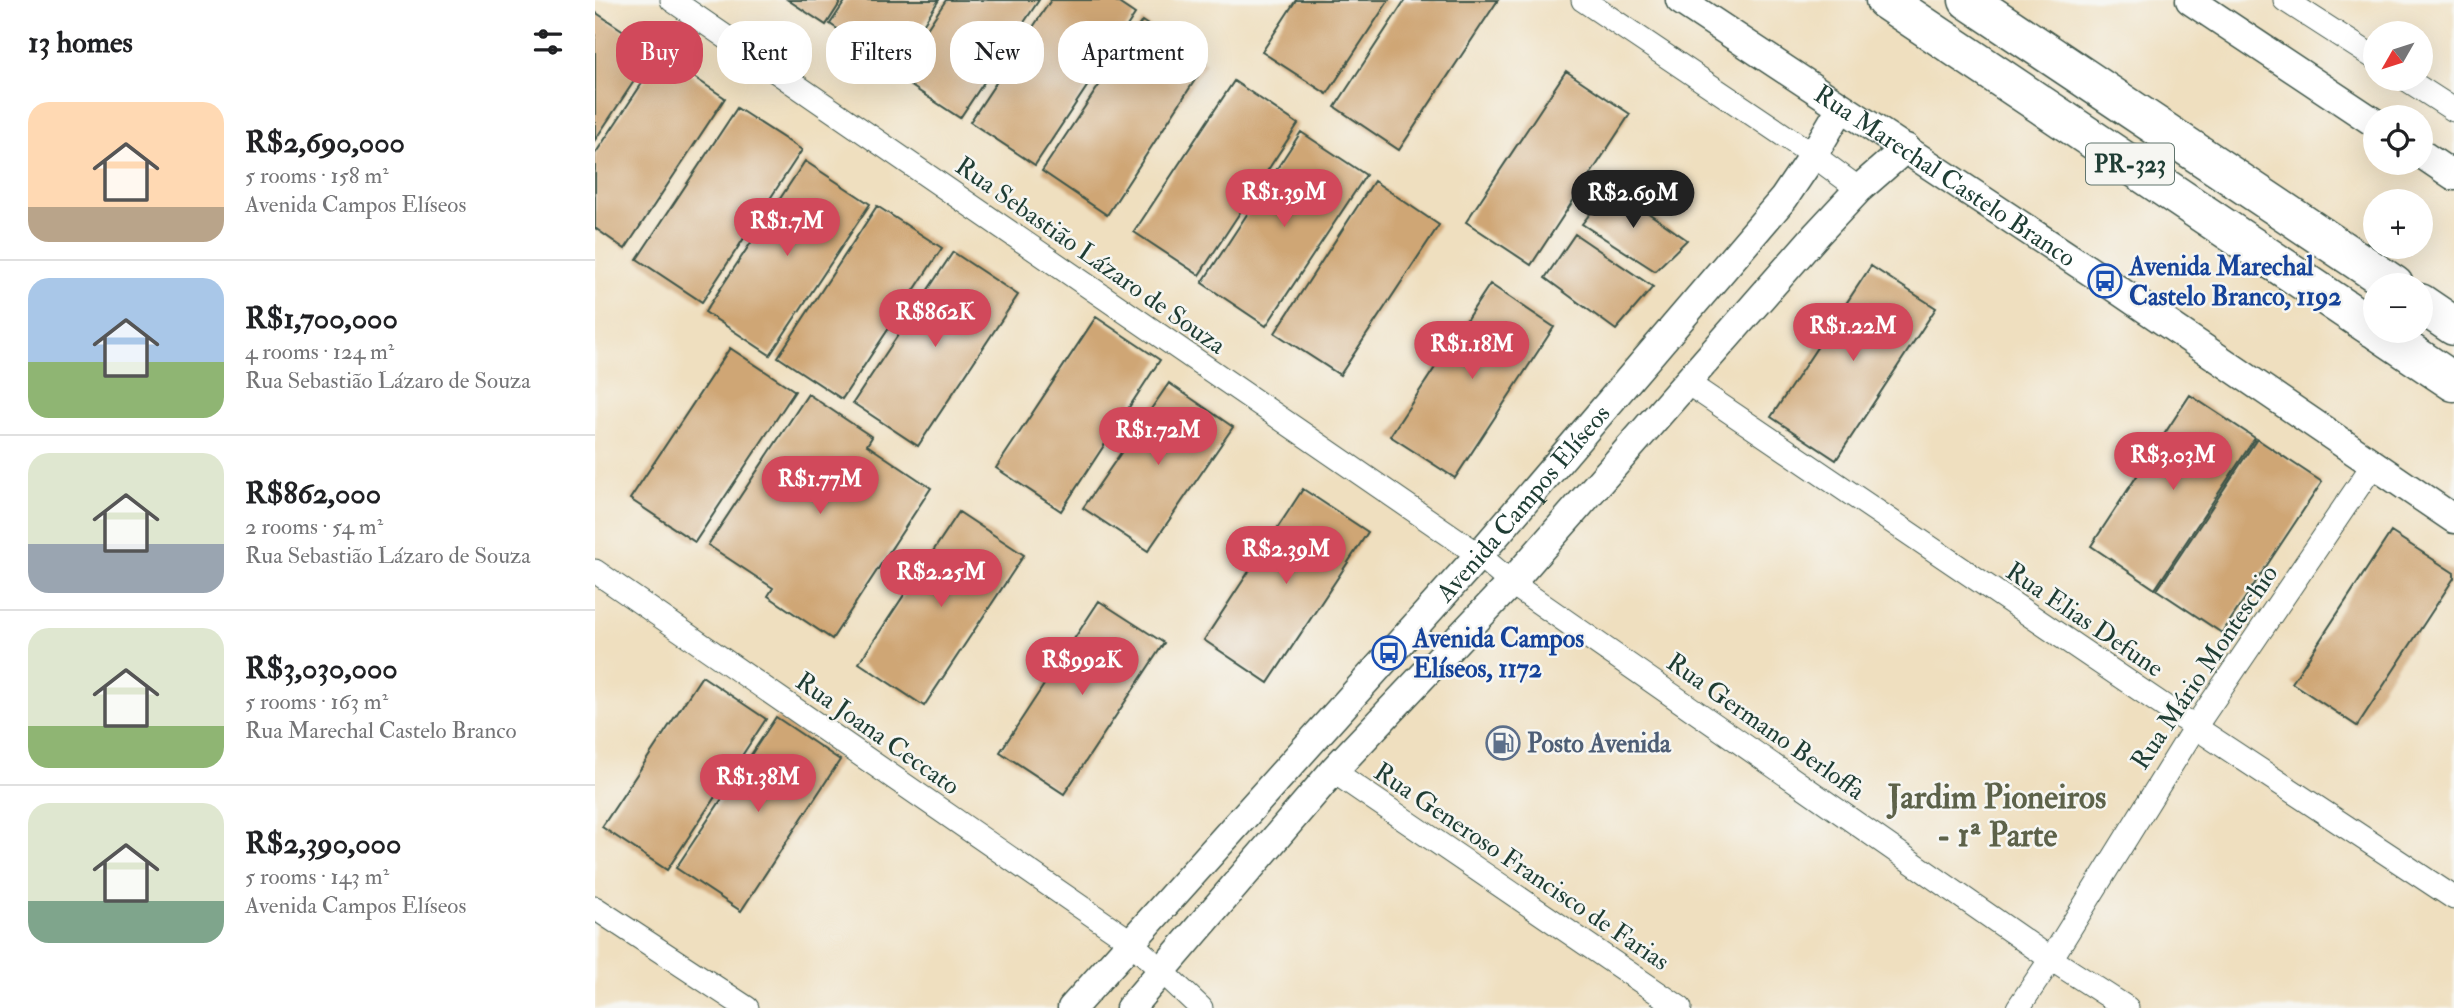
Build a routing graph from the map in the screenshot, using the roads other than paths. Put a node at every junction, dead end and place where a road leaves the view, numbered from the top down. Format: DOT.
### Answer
graph roads {
  1 [pos="672,0"];
  2 [pos="1583,0"];
  3 [pos="1680,0"];
  4 [pos="1885,0"];
  5 [pos="1968,0"];
  6 [pos="2190,0"];
  7 [pos="2285,0"];
  8 [pos="2363,50"];
  9 [pos="2425,91"];
  10 [pos="1841,108"];
  11 [pos="2454,110"];
  12 [pos="2363,115"];
  13 [pos="1906,148"];
  14 [pos="1814,155"];
  15 [pos="2433,162"];
  16 [pos="2454,176"];
  17 [pos="1859,190"];
  18 [pos="2376,273"];
  19 [pos="2433,312"];
  20 [pos="2363,321"];
  21 [pos="2454,326"];
  22 [pos="2396,343"];
  23 [pos="1686,382"];
  24 [pos="2454,382"];
  25 [pos="2373,465"];
  26 [pos="2454,519"];
  27 [pos="1479,555"];
  28 [pos="595,571"];
  29 [pos="1511,583"];
  30 [pos="2195,727"];
  31 [pos="1333,771"];
  32 [pos="2454,898"];
  33 [pos="595,908"];
  34 [pos="1130,941"];
  35 [pos="2052,959"];
  36 [pos="1161,971"];
  37 [pos="747,1008"];
  38 [pos="1072,1008"];
  39 [pos="1130,1008"];
  40 [pos="1201,1008"];
  41 [pos="1680,1008"];
  42 [pos="2018,1008"];
  43 [pos="2127,1008"];
  1 -- 27 [label="street, Rua Sebastião Lázaro de Souza"];
  2 -- 14 [label="street, Rua Marechal Castelo Branco"];
  3 -- 10 [label="street, Rua Marechal Castelo Branco"];
  4 -- 20 [label="highway, PR-323"];
  5 -- 18 [label="highway, PR-323"];
  6 -- 12 [label="street"];
  7 -- 8 [label="street"];
  9 -- 11 [label="street"];
  10 -- 13 [label="street, Rua Marechal Castelo Branco"];
  10 -- 14 [label="street, Avenida Campos Elíseos"];
  13 -- 17 [label="street, Avenida Campos Elíseos"];
  13 -- 25 [label="street, Rua Marechal Castelo Branco"];
  14 -- 17 [label="street, Rua Marechal Castelo Branco"];
  14 -- 27 [label="street, Avenida Campos Elíseos"];
  15 -- 16 [label="street"];
  17 -- 23 [label="street, Avenida Campos Elíseos"];
  19 -- 21 [label="highway"];
  22 -- 24 [label="highway, PR-323"];
  23 -- 29 [label="street, Avenida Campos Elíseos"];
  23 -- 30 [label="street, Rua Elias Defune"];
  25 -- 26 [label="street, Rua Marechal Castelo Branco"];
  25 -- 30 [label="street, Rua Mário Monteschio"];
  27 -- 29 [label="street, Rua Sebastião Lázaro de Souza"];
  27 -- 34 [label="street, Avenida Campos Elíseos"];
  28 -- 34 [label="street, Rua Joana Ceccato"];
  29 -- 31 [label="street, Avenida Campos Elíseos"];
  29 -- 35 [label="street, Rua Germano Berloffa"];
  30 -- 32 [label="street, Rua Elias Defune"];
  30 -- 35 [label="street, Rua Mário Monteschio"];
  31 -- 36 [label="street, Avenida Campos Elíseos"];
  31 -- 41 [label="street, Rua Generoso Francisco de Farias"];
  33 -- 37 [label="street"];
  34 -- 36 [label="street, Rua Joana Ceccato"];
  34 -- 38 [label="street, Avenida Campos Elíseos"];
  35 -- 42 [label="street, Rua Mário Monteschio"];
  35 -- 43 [label="street, Rua Germano Berloffa"];
  36 -- 39 [label="street, Avenida Campos Elíseos"];
  36 -- 40 [label="street, Rua Joana Ceccato"];
}
